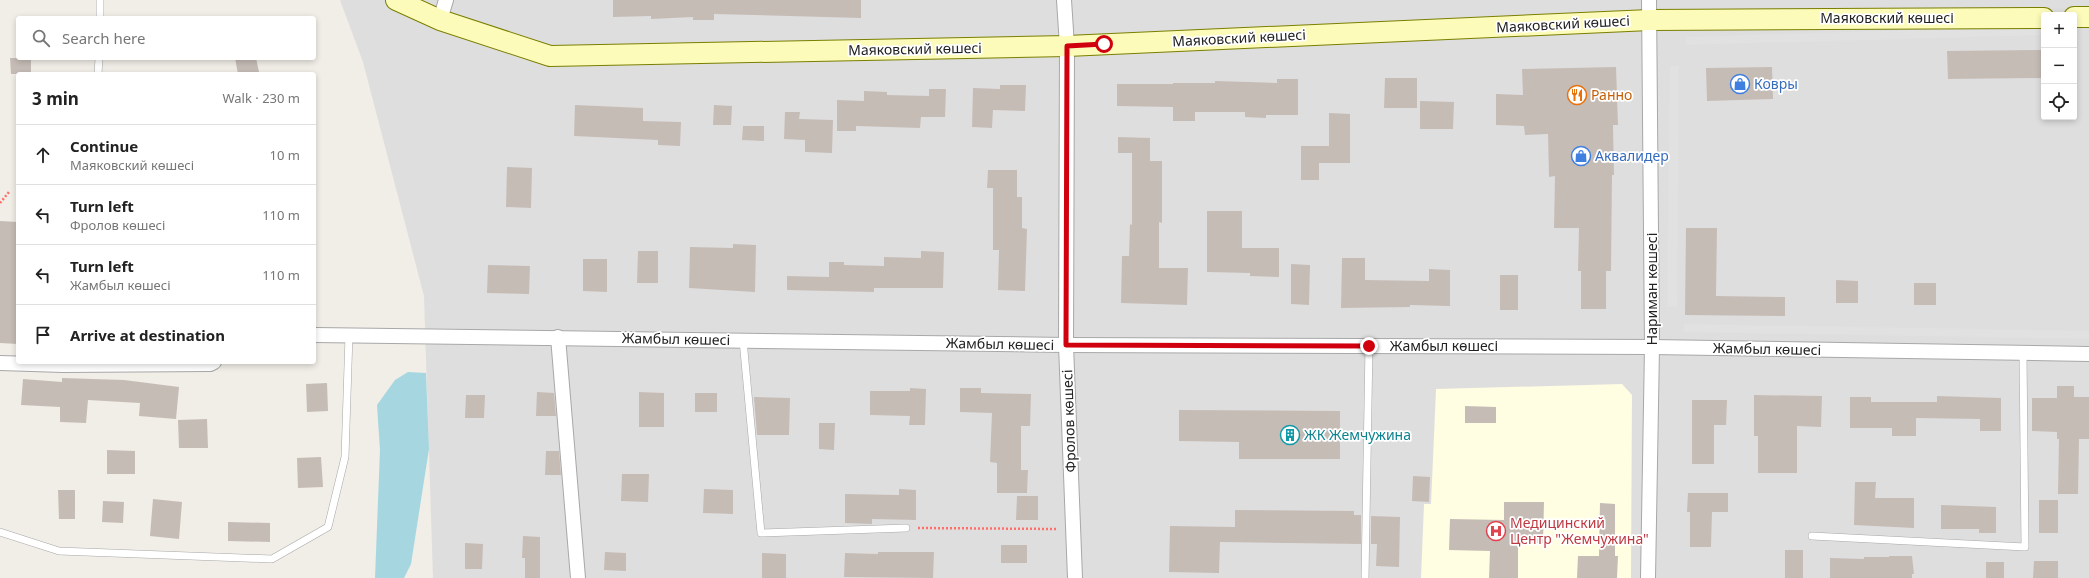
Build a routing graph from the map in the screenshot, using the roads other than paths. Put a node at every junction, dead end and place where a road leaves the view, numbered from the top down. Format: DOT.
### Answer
graph roads {
  1 [pos="100,0"];
  2 [pos="396,0"];
  3 [pos="446,0"];
  4 [pos="1064,0"];
  5 [pos="1649,0"];
  6 [pos="100,16"];
  7 [pos="2077,17"];
  8 [pos="2089,17"];
  9 [pos="2041,18"];
  10 [pos="440,20"];
  11 [pos="1650,20"];
  12 [pos="1067,46"];
  13 [pos="99,60"];
  14 [pos="98,72"];
  15 [pos="316,335"];
  16 [pos="348,335"];
  17 [pos="558,337"];
  18 [pos="743,340"];
  19 [pos="1066,345"];
  20 [pos="1369,346"];
  21 [pos="1652,347"];
  22 [pos="2023,353"];
  23 [pos="2089,354"];
  24 [pos="0,363"];
  25 [pos="16,363"];
  26 [pos="36,364"];
  27 [pos="210,364"];
  28 [pos="906,528"];
  29 [pos="0,532"];
  30 [pos="1812,536"];
  31 [pos="578,578"];
  32 [pos="1075,578"];
  33 [pos="1365,578"];
  34 [pos="1648,578"];
  1 -- 6 [label="lane"];
  2 -- 10 [label="main road, Маяковский көшесі"];
  3 -- 10 [label="street"];
  4 -- 12 [label="street, Фролов көшесі"];
  5 -- 11 [label="street, Нариман көшесі"];
  7 -- 8 [label="main road"];
  9 -- 11 [label="main road, Маяковский көшесі"];
  10 -- 12 [label="main road, Маяковский көшесі"];
  11 -- 12 [label="main road, Маяковский көшесі"];
  11 -- 21 [label="street, Нариман көшесі"];
  12 -- 19 [label="street, Фролов көшесі"];
  13 -- 14 [label="lane"];
  15 -- 16 [label="street, Жамбыл көшесі"];
  16 -- 17 [label="street, Жамбыл көшесі"];
  16 -- 29 [label="lane"];
  17 -- 18 [label="street, Жамбыл көшесі"];
  17 -- 31 [label="street"];
  18 -- 19 [label="street, Жамбыл көшесі"];
  18 -- 28 [label="lane"];
  19 -- 20 [label="street, Жамбыл көшесі"];
  19 -- 32 [label="street, Фролов көшесі"];
  20 -- 21 [label="street, Жамбыл көшесі"];
  20 -- 33 [label="lane"];
  21 -- 22 [label="street, Жамбыл көшесі"];
  21 -- 34 [label="street, Нариман көшесі"];
  22 -- 23 [label="street, Жамбыл көшесі"];
  22 -- 30 [label="lane"];
  24 -- 25 [label="street"];
  26 -- 27 [label="street"];
}
